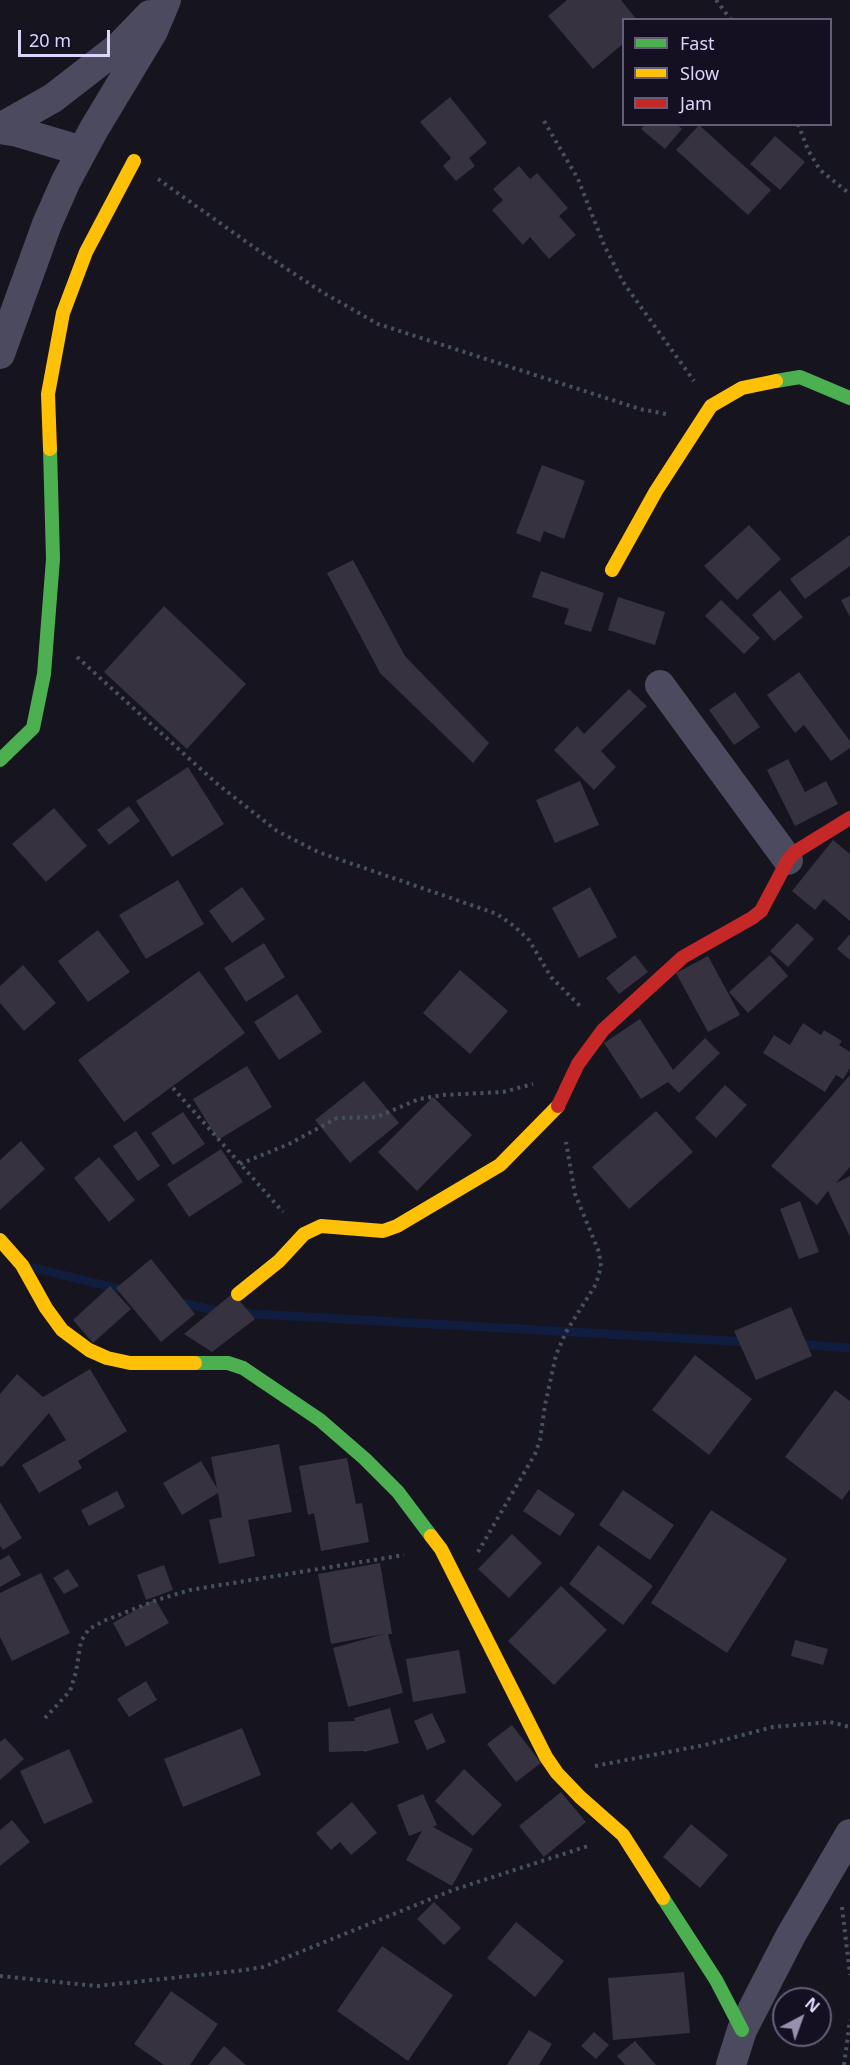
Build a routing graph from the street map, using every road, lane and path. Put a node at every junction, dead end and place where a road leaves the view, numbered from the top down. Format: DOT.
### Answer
graph roads {
  1 [pos="165,0"];
  2 [pos="716,0"];
  3 [pos="729,18"];
  4 [pos="544,121"];
  5 [pos="799,126"];
  6 [pos="0,128"];
  7 [pos="82,152"];
  8 [pos="134,161"];
  9 [pos="850,194"];
  10 [pos="0,354"];
  11 [pos="850,398"];
  12 [pos="711,406"];
  13 [pos="700,421"];
  14 [pos="612,570"];
  15 [pos="76,657"];
  16 [pos="660,685"];
  17 [pos="0,760"];
  18 [pos="850,818"];
  19 [pos="788,860"];
  20 [pos="603,1030"];
  21 [pos="572,1074"];
  22 [pos="173,1088"];
  23 [pos="560,1104"];
  24 [pos="240,1164"];
  25 [pos="304,1234"];
  26 [pos="0,1240"];
  27 [pos="238,1294"];
  28 [pos="441,1549"];
  29 [pos="460,1584"];
  30 [pos="45,1718"];
  31 [pos="850,1727"];
  32 [pos="557,1773"];
  33 [pos="623,1834"];
  34 [pos="850,1834"];
  35 [pos="842,1903"];
  36 [pos="850,1975"];
  37 [pos="0,1976"];
  38 [pos="850,2019"];
  39 [pos="742,2030"];
  40 [pos="731,2065"];
  41 [pos="844,2065"];
  1 -- 6 [label="street"];
  1 -- 7 [label="street"];
  2 -- 3 [label="path"];
  4 -- 12 [label="path"];
  5 -- 9 [label="path"];
  6 -- 7 [label="street"];
  7 -- 10 [label="street"];
  8 -- 13 [label="path"];
  8 -- 17 [label="street"];
  11 -- 12 [label="street"];
  12 -- 13 [label="street"];
  13 -- 14 [label="street"];
  15 -- 20 [label="path"];
  16 -- 19 [label="street"];
  18 -- 19 [label="street"];
  19 -- 20 [label="street"];
  20 -- 21 [label="street"];
  21 -- 23 [label="street"];
  21 -- 24 [label="path"];
  22 -- 24 [label="path"];
  23 -- 25 [label="street"];
  23 -- 29 [label="path"];
  24 -- 25 [label="path"];
  25 -- 27 [label="street"];
  26 -- 28 [label="street"];
  28 -- 29 [label="street"];
  28 -- 30 [label="path"];
  29 -- 32 [label="street"];
  31 -- 32 [label="path"];
  32 -- 33 [label="street"];
  33 -- 37 [label="path"];
  33 -- 39 [label="street"];
  34 -- 39 [label="street"];
  35 -- 36 [label="path"];
  38 -- 41 [label="path"];
  39 -- 40 [label="street"];
}
